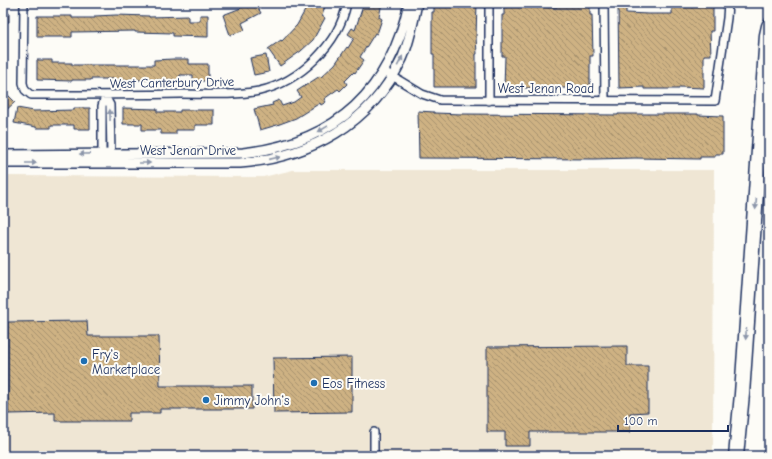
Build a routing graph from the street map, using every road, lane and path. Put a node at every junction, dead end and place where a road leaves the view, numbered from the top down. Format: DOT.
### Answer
graph roads {
  1 [pos="24,3"];
  2 [pos="346,3"];
  3 [pos="409,3"];
  4 [pos="417,3"];
  5 [pos="489,3"];
  6 [pos="604,3"];
  7 [pos="728,3"];
  8 [pos="769,26"];
  9 [pos="388,74"];
  10 [pos="105,96"];
  11 [pos="605,100"];
  12 [pos="489,101"];
  13 [pos="106,154"];
  14 [pos="3,155"];
  15 [pos="3,163"];
  16 [pos="106,163"];
  17 [pos="374,432"];
  18 [pos="374,456"];
  19 [pos="736,456"];
  1 -- 10 [label="street, West Canterbury Drive"];
  2 -- 10 [label="street, West Canterbury Drive"];
  3 -- 9 [label="street"];
  9 -- 4 [label="street, one-way"];
  5 -- 12 [label="street"];
  6 -- 11 [label="street"];
  7 -- 11 [label="street, West Jenan Road"];
  8 -- 19 [label="highway, one-way"];
  9 -- 12 [label="street, West Jenan Road"];
  9 -- 13 [label="street, West Jenan Drive, one-way"];
  16 -- 9 [label="street, West Jenan Drive, one-way"];
  10 -- 13 [label="street"];
  11 -- 12 [label="street, West Jenan Road"];
  13 -- 14 [label="street, West Jenan Drive, one-way"];
  13 -- 16 [label="street"];
  15 -- 16 [label="street, West Jenan Drive, one-way"];
  17 -- 18 [label="street"];
}
